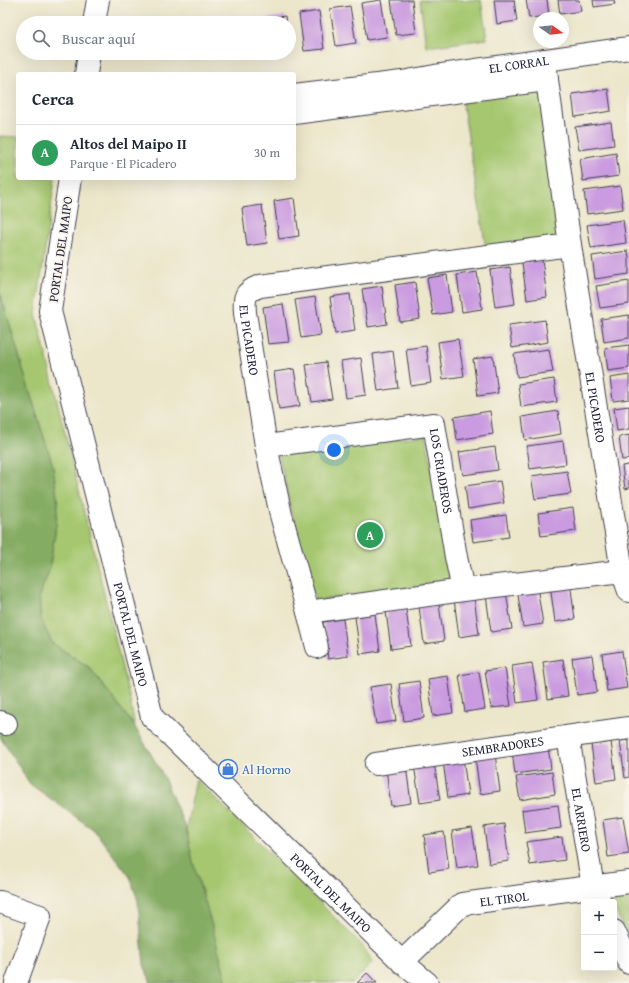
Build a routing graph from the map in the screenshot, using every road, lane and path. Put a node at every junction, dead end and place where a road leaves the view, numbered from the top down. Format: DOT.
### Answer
graph roads {
  1 [pos="98,0"];
  2 [pos="95,16"];
  3 [pos="629,48"];
  4 [pos="88,60"];
  5 [pos="546,70"];
  6 [pos="86,72"];
  7 [pos="296,104"];
  8 [pos="70,180"];
  9 [pos="570,244"];
  10 [pos="266,446"];
  11 [pos="622,571"];
  12 [pos="463,590"];
  13 [pos="629,591"];
  14 [pos="308,612"];
  15 [pos="317,647"];
  16 [pos="629,728"];
  17 [pos="568,737"];
  18 [pos="376,764"];
  19 [pos="629,882"];
  20 [pos="596,894"];
  21 [pos="0,902"];
  22 [pos="616,935"];
  23 [pos="402,962"];
  24 [pos="629,963"];
  25 [pos="16,983"];
  26 [pos="427,983"];
  1 -- 2 [label="street"];
  3 -- 5 [label="street, EL CORRAL"];
  4 -- 6 [label="street"];
  5 -- 7 [label="street, EL CORRAL"];
  5 -- 9 [label="street, EL PICADERO"];
  8 -- 23 [label="street, PORTAL DEL MAIPO"];
  9 -- 10 [label="street, EL PICADERO"];
  9 -- 11 [label="street, EL PICADERO"];
  10 -- 12 [label="street, LOS CRIADEROS"];
  10 -- 14 [label="street, EL PICADERO"];
  11 -- 12 [label="street"];
  11 -- 13 [label="street, EL PICADERO"];
  12 -- 14 [label="street"];
  14 -- 15 [label="street, EL PICADERO"];
  16 -- 17 [label="street, SEMBRADORES"];
  17 -- 18 [label="street, SEMBRADORES"];
  17 -- 20 [label="street, EL ARRIERO"];
  19 -- 20 [label="street, EL TIROL"];
  20 -- 23 [label="street, EL TIROL"];
  21 -- 25 [label="street"];
  22 -- 24 [label="street"];
  23 -- 26 [label="street, PORTAL DEL MAIPO"];
}
